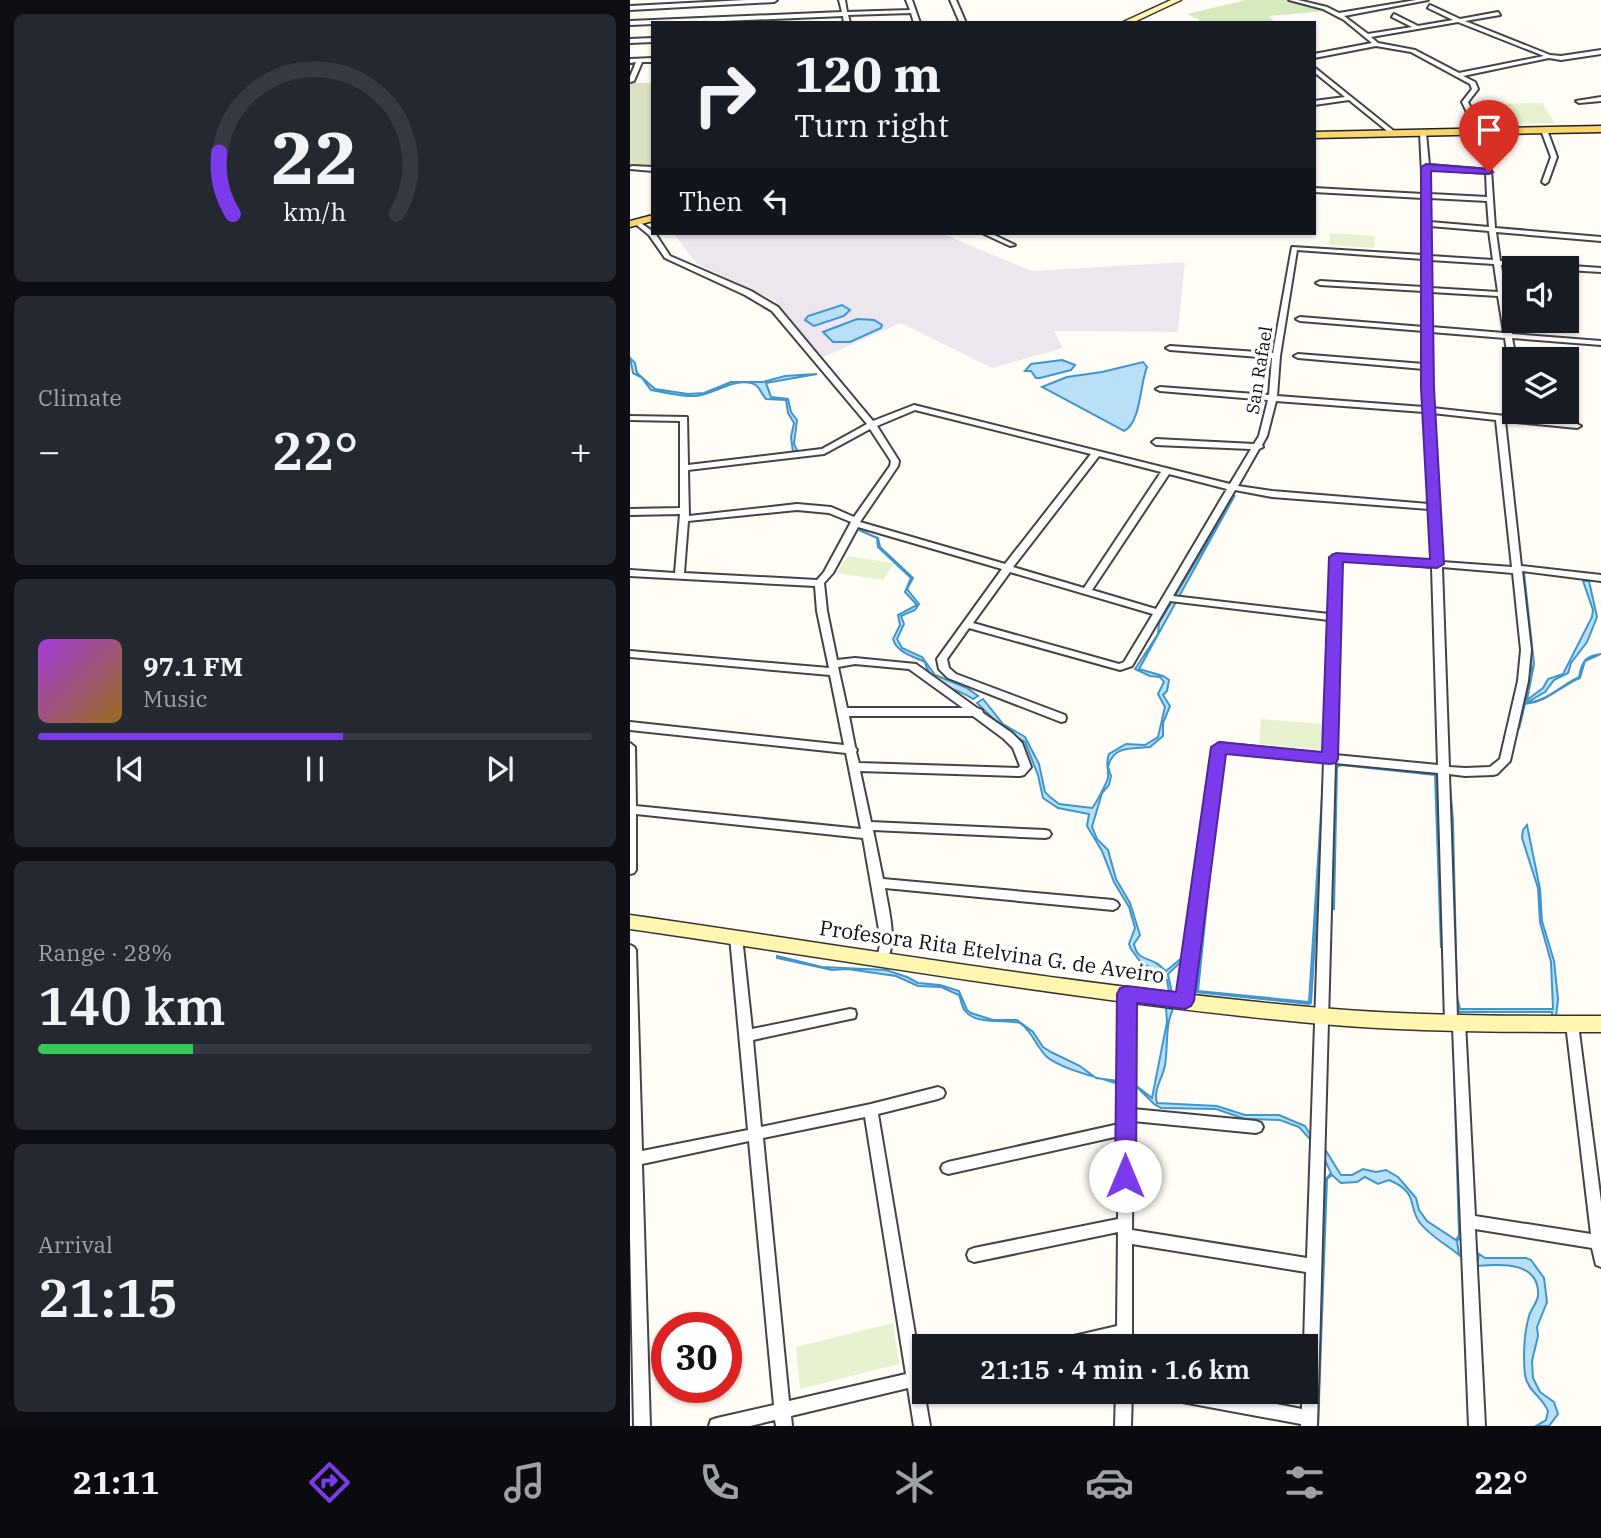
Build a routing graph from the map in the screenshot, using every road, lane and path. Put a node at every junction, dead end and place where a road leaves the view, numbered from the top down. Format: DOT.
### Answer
graph roads {
  1 [pos="648,0"];
  2 [pos="774,0"];
  3 [pos="842,0"];
  4 [pos="909,0"];
  5 [pos="953,0"];
  6 [pos="1177,0"];
  7 [pos="1292,0"];
  8 [pos="1425,0"];
  9 [pos="759,1"];
  10 [pos="670,6"];
  11 [pos="1430,6"];
  12 [pos="652,7"];
  13 [pos="630,8"];
  14 [pos="912,11"];
  15 [pos="845,13"];
  16 [pos="1498,14"];
  17 [pos="1339,15"];
  18 [pos="1394,16"];
  19 [pos="1457,19"];
  20 [pos="766,20"];
  21 [pos="671,21"];
  22 [pos="718,21"];
  23 [pos="847,21"];
  24 [pos="916,21"];
  25 [pos="962,21"];
  26 [pos="1130,21"];
  27 [pos="651,22"];
  28 [pos="630,23"];
  29 [pos="1416,27"];
  30 [pos="1367,36"];
  31 [pos="651,40"];
  32 [pos="630,41"];
  33 [pos="1376,44"];
  34 [pos="1601,52"];
  35 [pos="1587,54"];
  36 [pos="1316,56"];
  37 [pos="1549,56"];
  38 [pos="640,60"];
  39 [pos="651,60"];
  40 [pos="1601,60"];
  41 [pos="630,61"];
  42 [pos="1316,70"];
  43 [pos="1458,75"];
  44 [pos="1327,78"];
  45 [pos="1316,80"];
  46 [pos="631,81"];
  47 [pos="1351,98"];
  48 [pos="1601,99"];
  49 [pos="1579,101"];
  50 [pos="1316,103"];
  51 [pos="1601,129"];
  52 [pos="1544,130"];
  53 [pos="1479,131"];
  54 [pos="1393,133"];
  55 [pos="1423,133"];
  56 [pos="1316,135"];
  57 [pos="1426,167"];
  58 [pos="632,168"];
  59 [pos="651,169"];
  60 [pos="1545,182"];
  61 [pos="1316,190"];
  62 [pos="1425,195"];
  63 [pos="1490,199"];
  64 [pos="651,218"];
  65 [pos="633,223"];
  66 [pos="1426,224"];
  67 [pos="1492,229"];
  68 [pos="651,233"];
  69 [pos="653,235"];
  70 [pos="990,235"];
  71 [pos="1601,239"];
  72 [pos="1012,245"];
  73 [pos="1426,256"];
  74 [pos="1499,261"];
  75 [pos="1601,270"];
  76 [pos="1320,283"];
  77 [pos="1428,289"];
  78 [pos="1502,294"];
  79 [pos="1300,319"];
  80 [pos="1427,328"];
  81 [pos="1507,335"];
  82 [pos="1601,342"];
  83 [pos="1509,347"];
  84 [pos="1170,348"];
  85 [pos="1276,356"];
  86 [pos="1298,356"];
  87 [pos="1427,367"];
  88 [pos="1160,389"];
  89 [pos="1273,398"];
  90 [pos="1428,410"];
  91 [pos="1500,417"];
  92 [pos="630,418"];
  93 [pos="1567,424"];
  94 [pos="872,425"];
  95 [pos="1577,426"];
  96 [pos="1156,442"];
  97 [pos="1259,447"];
  98 [pos="1096,454"];
  99 [pos="685,468"];
  100 [pos="1165,472"];
  101 [pos="1231,487"];
  102 [pos="1432,507"];
  103 [pos="630,512"];
  104 [pos="684,515"];
  105 [pos="855,522"];
  106 [pos="1437,564"];
  107 [pos="1009,566"];
  108 [pos="1517,569"];
  109 [pos="630,573"];
  110 [pos="679,576"];
  111 [pos="1601,578"];
  112 [pos="819,583"];
  113 [pos="1086,591"];
  114 [pos="1167,598"];
  115 [pos="1159,612"];
  116 [pos="1334,618"];
  117 [pos="968,625"];
  118 [pos="630,654"];
  119 [pos="834,668"];
  120 [pos="991,691"];
  121 [pos="973,708"];
  122 [pos="845,712"];
  123 [pos="1061,718"];
  124 [pos="630,726"];
  125 [pos="630,747"];
  126 [pos="852,751"];
  127 [pos="1330,759"];
  128 [pos="856,766"];
  129 [pos="1443,770"];
  130 [pos="630,809"];
  131 [pos="866,830"];
  132 [pos="1045,834"];
  133 [pos="630,870"];
  134 [pos="877,883"];
  135 [pos="1113,905"];
  136 [pos="630,922"];
  137 [pos="736,937"];
  138 [pos="630,950"];
  139 [pos="883,958"];
  140 [pos="1127,994"];
  141 [pos="1175,1000"];
  142 [pos="850,1014"];
  143 [pos="1323,1016"];
  144 [pos="1455,1022"];
  145 [pos="1572,1024"];
  146 [pos="1601,1024"];
  147 [pos="745,1036"];
  148 [pos="631,1042"];
  149 [pos="938,1093"];
  150 [pos="871,1110"];
  151 [pos="1125,1121"];
  152 [pos="1256,1127"];
  153 [pos="755,1134"];
  154 [pos="633,1159"];
  155 [pos="948,1168"];
  156 [pos="1468,1221"];
  157 [pos="1125,1230"];
  158 [pos="1599,1242"];
  159 [pos="974,1255"];
  160 [pos="1601,1260"];
  161 [pos="1314,1266"];
  162 [pos="635,1287"];
  163 [pos="1124,1334"];
  164 [pos="912,1339"];
  165 [pos="912,1380"];
  166 [pos="921,1404"];
  167 [pos="1123,1404"];
  168 [pos="1226,1404"];
  169 [pos="783,1418"];
  170 [pos="1309,1422"];
  171 [pos="642,1426"];
  172 [pos="717,1426"];
  173 [pos="922,1426"];
  174 [pos="1122,1426"];
  175 [pos="1477,1426"];
  1 -- 12 [label="street"];
  2 -- 9 [label="street"];
  3 -- 15 [label="street"];
  4 -- 14 [label="street"];
  5 -- 25 [label="street"];
  6 -- 26 [label="street"];
  7 -- 17 [label="street"];
  8 -- 17 [label="street"];
  9 -- 10 [label="street"];
  9 -- 20 [label="street"];
  10 -- 12 [label="street"];
  10 -- 21 [label="street"];
  11 -- 19 [label="street"];
  12 -- 13 [label="street"];
  14 -- 15 [label="street"];
  14 -- 24 [label="street"];
  15 -- 20 [label="street"];
  15 -- 23 [label="street"];
  16 -- 19 [label="street"];
  17 -- 30 [label="street"];
  18 -- 29 [label="street"];
  19 -- 29 [label="street"];
  19 -- 37 [label="street"];
  20 -- 22 [label="street"];
  27 -- 28 [label="street"];
  29 -- 30 [label="street"];
  30 -- 33 [label="street"];
  31 -- 32 [label="street"];
  33 -- 36 [label="street"];
  33 -- 43 [label="street"];
  34 -- 35 [label="street"];
  35 -- 37 [label="street"];
  35 -- 40 [label="street"];
  37 -- 43 [label="street"];
  38 -- 39 [label="street"];
  38 -- 41 [label="street"];
  38 -- 46 [label="street"];
  42 -- 44 [label="street"];
  43 -- 53 [label="street"];
  44 -- 45 [label="street"];
  44 -- 47 [label="street"];
  47 -- 50 [label="street"];
  47 -- 54 [label="street"];
  48 -- 49 [label="street"];
  51 -- 52 [label="main road"];
  52 -- 53 [label="main road"];
  52 -- 60 [label="street"];
  53 -- 55 [label="main road"];
  54 -- 55 [label="main road"];
  54 -- 56 [label="main road"];
  55 -- 57 [label="street"];
  57 -- 62 [label="street"];
  57 -- 63 [label="street"];
  58 -- 59 [label="street"];
  61 -- 62 [label="street"];
  62 -- 63 [label="street"];
  62 -- 66 [label="street"];
  63 -- 67 [label="street"];
  64 -- 65 [label="main road"];
  65 -- 68 [label="street"];
  66 -- 67 [label="street"];
  66 -- 73 [label="street"];
  67 -- 71 [label="street"];
  67 -- 74 [label="street"];
  69 -- 94 [label="street"];
  70 -- 72 [label="street"];
  73 -- 74 [label="street"];
  73 -- 77 [label="street"];
  73 -- 85 [label="street, San Rafael"];
  74 -- 75 [label="street"];
  74 -- 78 [label="street"];
  76 -- 77 [label="street"];
  77 -- 78 [label="street"];
  77 -- 80 [label="street"];
  79 -- 80 [label="street"];
  80 -- 81 [label="street"];
  80 -- 87 [label="street"];
  81 -- 82 [label="street"];
  81 -- 83 [label="street"];
  84 -- 85 [label="street"];
  85 -- 89 [label="street, San Rafael"];
  86 -- 87 [label="street"];
  87 -- 90 [label="street"];
  88 -- 89 [label="street"];
  89 -- 90 [label="street"];
  89 -- 97 [label="street, San Rafael"];
  90 -- 91 [label="street"];
  90 -- 102 [label="street"];
  91 -- 108 [label="street"];
  92 -- 99 [label="street"];
  93 -- 95 [label="street"];
  94 -- 98 [label="street"];
  94 -- 99 [label="street"];
  94 -- 105 [label="street"];
  96 -- 97 [label="street"];
  97 -- 101 [label="street, San Rafael"];
  98 -- 100 [label="street"];
  98 -- 107 [label="street"];
  99 -- 104 [label="street"];
  100 -- 101 [label="street"];
  100 -- 113 [label="street"];
  101 -- 102 [label="street"];
  101 -- 114 [label="street, San Rafael"];
  102 -- 106 [label="street"];
  103 -- 104 [label="street"];
  104 -- 105 [label="street"];
  104 -- 110 [label="street"];
  105 -- 107 [label="street"];
  105 -- 112 [label="street"];
  106 -- 108 [label="street"];
  106 -- 116 [label="street"];
  106 -- 129 [label="street"];
  107 -- 113 [label="street"];
  107 -- 117 [label="street"];
  108 -- 111 [label="street"];
  108 -- 129 [label="street"];
  109 -- 110 [label="street"];
  110 -- 112 [label="street"];
  112 -- 119 [label="street"];
  113 -- 115 [label="street"];
  114 -- 115 [label="street, San Rafael"];
  114 -- 116 [label="street"];
  115 -- 117 [label="street, San Rafael"];
  116 -- 127 [label="street"];
  117 -- 120 [label="street"];
  118 -- 119 [label="street"];
  119 -- 121 [label="street"];
  119 -- 122 [label="street"];
  120 -- 121 [label="street"];
  120 -- 123 [label="street"];
  121 -- 122 [label="street"];
  121 -- 128 [label="street"];
  122 -- 126 [label="street"];
  124 -- 126 [label="street"];
  125 -- 130 [label="street"];
  126 -- 128 [label="street"];
  127 -- 129 [label="street"];
  127 -- 141 [label="street"];
  127 -- 143 [label="street"];
  128 -- 131 [label="street"];
  129 -- 144 [label="street"];
  130 -- 131 [label="street"];
  130 -- 133 [label="street"];
  131 -- 132 [label="street"];
  131 -- 134 [label="street"];
  134 -- 135 [label="street"];
  134 -- 139 [label="street"];
  136 -- 137 [label="street, Profesora Rita Etelvina G. de Aveiro"];
  137 -- 139 [label="street, Profesora Rita Etelvina G. de Aveiro"];
  137 -- 147 [label="street"];
  138 -- 148 [label="street"];
  139 -- 140 [label="street, Profesora Rita Etelvina G. de Aveiro"];
  140 -- 141 [label="street, Profesora Rita Etelvina G. de Aveiro"];
  140 -- 151 [label="street"];
  141 -- 143 [label="street, Profesora Rita Etelvina G. de Aveiro"];
  142 -- 147 [label="street"];
  143 -- 144 [label="street, Profesora Rita Etelvina G. de Aveiro"];
  143 -- 161 [label="street"];
  144 -- 145 [label="street, Profesora Rita Etelvina G. de Aveiro"];
  144 -- 156 [label="street"];
  145 -- 146 [label="street, Profesora Rita Etelvina G. de Aveiro"];
  145 -- 158 [label="street"];
  147 -- 153 [label="street"];
  148 -- 154 [label="street"];
  149 -- 150 [label="street"];
  150 -- 153 [label="street"];
  150 -- 164 [label="street"];
  151 -- 152 [label="street"];
  151 -- 155 [label="street"];
  151 -- 157 [label="street"];
  153 -- 154 [label="street"];
  153 -- 169 [label="street"];
  154 -- 162 [label="street"];
  156 -- 158 [label="street"];
  156 -- 175 [label="street"];
  157 -- 159 [label="street"];
  157 -- 161 [label="street"];
  157 -- 163 [label="street"];
  158 -- 160 [label="street"];
  161 -- 170 [label="street"];
  162 -- 171 [label="street"];
  165 -- 169 [label="street"];
  166 -- 173 [label="street"];
  167 -- 174 [label="street"];
  168 -- 170 [label="street"];
  169 -- 172 [label="street"];
}
